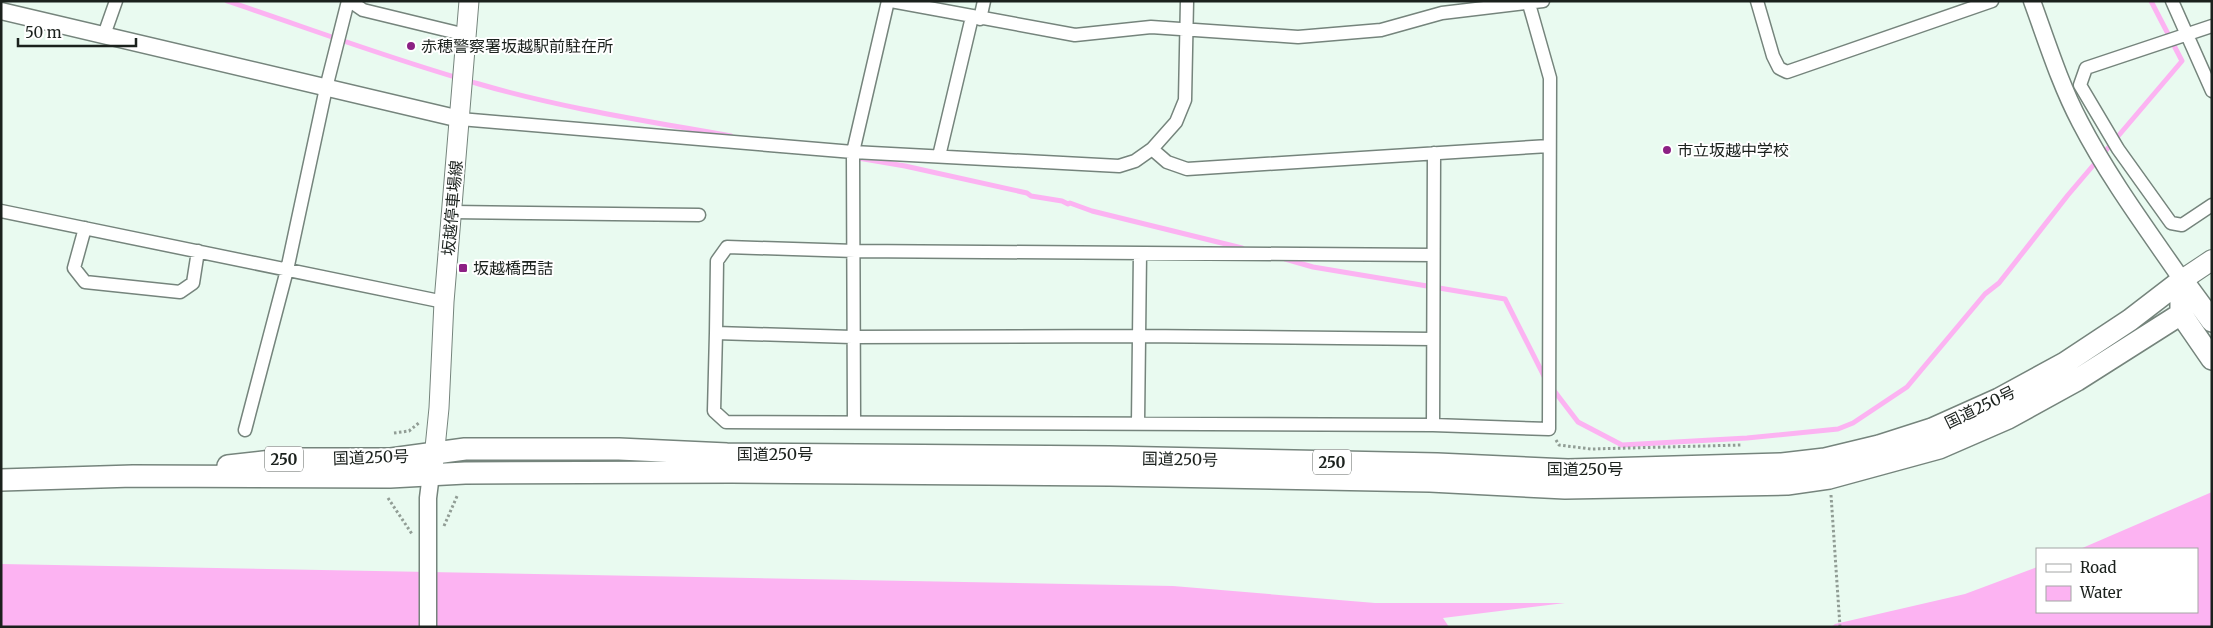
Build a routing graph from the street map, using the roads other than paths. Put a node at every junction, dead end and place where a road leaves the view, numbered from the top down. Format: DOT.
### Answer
graph roads {
  1 [pos="116,1"];
  2 [pos="349,1"];
  3 [pos="468,1"];
  4 [pos="890,1"];
  5 [pos="984,1"];
  6 [pos="1187,1"];
  7 [pos="1544,1"];
  8 [pos="1757,1"];
  9 [pos="1992,1"];
  10 [pos="2032,1"];
  11 [pos="2172,1"];
  12 [pos="911,3"];
  13 [pos="1530,4"];
  14 [pos="1473,5"];
  15 [pos="1,11"];
  16 [pos="976,18"];
  17 [pos="2212,26"];
  18 [pos="1186,30"];
  19 [pos="104,35"];
  20 [pos="466,35"];
  21 [pos="2187,35"];
  22 [pos="326,88"];
  23 [pos="2212,91"];
  24 [pos="460,119"];
  25 [pos="1550,146"];
  26 [pos="1152,148"];
  27 [pos="853,152"];
  28 [pos="1434,153"];
  29 [pos="939,156"];
  30 [pos="2212,204"];
  31 [pos="1,211"];
  32 [pos="452,212"];
  33 [pos="699,215"];
  34 [pos="85,228"];
  35 [pos="198,251"];
  36 [pos="855,251"];
  37 [pos="1140,254"];
  38 [pos="1433,255"];
  39 [pos="2212,260"];
  40 [pos="287,270"];
  41 [pos="2182,280"];
  42 [pos="2205,299"];
  43 [pos="444,302"];
  44 [pos="2181,314"];
  45 [pos="2212,321"];
  46 [pos="716,334"];
  47 [pos="1139,336"];
  48 [pos="852,337"];
  49 [pos="1432,339"];
  50 [pos="2206,351"];
  51 [pos="854,421"];
  52 [pos="1138,423"];
  53 [pos="1433,425"];
  54 [pos="245,430"];
  55 [pos="436,452"];
  56 [pos="432,474"];
  57 [pos="133,476"];
  58 [pos="1,480"];
  59 [pos="428,627"];
  1 -- 19 [label="street"];
  2 -- 20 [label="street"];
  2 -- 22 [label="street"];
  3 -- 20 [label="main road, 坂越停車場線"];
  4 -- 12 [label="street"];
  4 -- 27 [label="street"];
  5 -- 16 [label="street"];
  6 -- 18 [label="street"];
  7 -- 13 [label="street"];
  8 -- 9 [label="street"];
  10 -- 41 [label="street"];
  11 -- 21 [label="street"];
  12 -- 16 [label="street"];
  13 -- 14 [label="street"];
  13 -- 25 [label="street"];
  14 -- 18 [label="street"];
  15 -- 19 [label="street"];
  16 -- 18 [label="street"];
  16 -- 29 [label="street"];
  17 -- 21 [label="street"];
  18 -- 26 [label="street"];
  19 -- 22 [label="street"];
  20 -- 24 [label="main road, 坂越停車場線"];
  21 -- 23 [label="street"];
  21 -- 30 [label="street"];
  22 -- 24 [label="street"];
  22 -- 40 [label="street"];
  24 -- 27 [label="street"];
  24 -- 32 [label="main road, 坂越停車場線"];
  25 -- 28 [label="street"];
  25 -- 53 [label="street"];
  26 -- 28 [label="street"];
  26 -- 29 [label="street"];
  27 -- 29 [label="street"];
  27 -- 36 [label="street"];
  28 -- 38 [label="street"];
  31 -- 34 [label="street"];
  32 -- 33 [label="street"];
  32 -- 43 [label="main road, 坂越停車場線"];
  34 -- 35 [label="street"];
  34 -- 35 [label="street"];
  35 -- 40 [label="street"];
  36 -- 37 [label="street"];
  36 -- 46 [label="street"];
  36 -- 48 [label="street"];
  37 -- 38 [label="street"];
  37 -- 47 [label="street"];
  38 -- 49 [label="street"];
  39 -- 41 [label="main road"];
  40 -- 43 [label="street"];
  40 -- 54 [label="street"];
  41 -- 42 [label="highway"];
  41 -- 44 [label="highway"];
  41 -- 55 [label="highway, 国道250号 / 250"];
  42 -- 44 [label="main road"];
  42 -- 45 [label="highway"];
  43 -- 55 [label="main road, 坂越停車場線"];
  44 -- 50 [label="highway"];
  44 -- 56 [label="highway, 国道250号 / 250"];
  46 -- 48 [label="street"];
  46 -- 51 [label="street"];
  47 -- 48 [label="street"];
  47 -- 49 [label="street"];
  47 -- 52 [label="street"];
  48 -- 51 [label="street"];
  49 -- 53 [label="street"];
  51 -- 52 [label="street"];
  52 -- 53 [label="street"];
  55 -- 56 [label="main road, 坂越停車場線"];
  55 -- 57 [label="highway, 国道250号 / 250"];
  56 -- 57 [label="highway, 国道250号 / 250"];
  56 -- 59 [label="street"];
  57 -- 58 [label="highway, 国道250号 / 250"];
}
